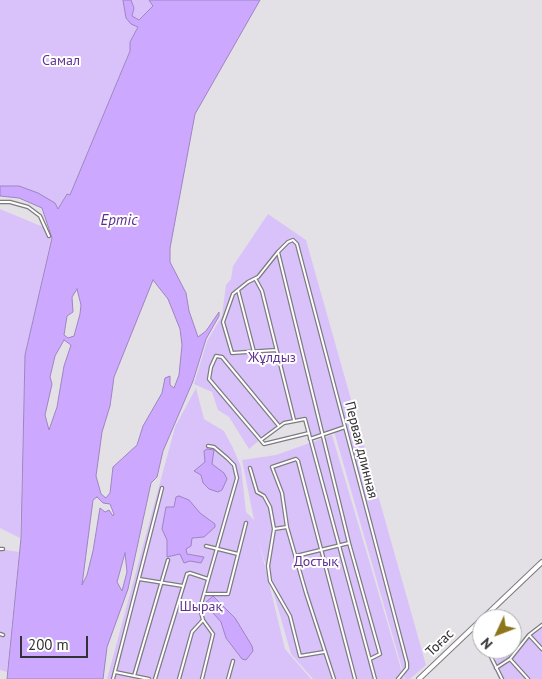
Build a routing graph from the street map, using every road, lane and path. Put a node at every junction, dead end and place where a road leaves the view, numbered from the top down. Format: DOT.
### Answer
graph roads {
  1 [pos="0,202"];
  2 [pos="49,236"];
  3 [pos="278,252"];
  4 [pos="255,280"];
  5 [pos="238,290"];
  6 [pos="276,350"];
  7 [pos="254,352"];
  8 [pos="294,420"];
  9 [pos="279,426"];
  10 [pos="345,427"];
  11 [pos="309,433"];
  12 [pos="322,436"];
  13 [pos="310,439"];
  14 [pos="261,440"];
  15 [pos="208,446"];
  16 [pos="250,468"];
  17 [pos="162,488"];
  18 [pos="246,523"];
  19 [pos="287,528"];
  20 [pos="274,529"];
  21 [pos="349,543"];
  22 [pos="206,546"];
  23 [pos="338,546"];
  24 [pos="216,549"];
  25 [pos="322,550"];
  26 [pos="238,554"];
  27 [pos="296,556"];
  28 [pos="168,560"];
  29 [pos="542,562"];
  30 [pos="138,579"];
  31 [pos="209,580"];
  32 [pos="161,581"];
  33 [pos="183,586"];
  34 [pos="206,594"];
  35 [pos="203,620"];
  36 [pos="542,625"];
  37 [pos="469,631"];
  38 [pos="472,631"];
  39 [pos="530,635"];
  40 [pos="522,645"];
  41 [pos="542,649"];
  42 [pos="324,652"];
  43 [pos="370,659"];
  44 [pos="492,659"];
  45 [pos="510,659"];
  46 [pos="233,660"];
  47 [pos="496,668"];
  48 [pos="115,672"];
  49 [pos="134,676"];
  50 [pos="113,679"];
  51 [pos="149,679"];
  52 [pos="156,679"];
  53 [pos="178,679"];
  54 [pos="202,679"];
  55 [pos="228,679"];
  56 [pos="334,679"];
  57 [pos="356,679"];
  58 [pos="374,679"];
  59 [pos="398,679"];
  60 [pos="419,679"];
  61 [pos="502,679"];
  62 [pos="528,679"];
  1 -- 2 [label="street"];
  3 -- 4 [label="street"];
  3 -- 10 [label="street, Первая длинная"];
  3 -- 12 [label="street"];
  4 -- 5 [label="street"];
  4 -- 6 [label="street"];
  5 -- 7 [label="street"];
  5 -- 7 [label="street"];
  6 -- 7 [label="street"];
  6 -- 8 [label="street"];
  8 -- 9 [label="street"];
  8 -- 11 [label="street"];
  9 -- 14 [label="street"];
  9 -- 14 [label="street"];
  10 -- 12 [label="street"];
  10 -- 59 [label="street, Первая длинная"];
  11 -- 13 [label="street"];
  11 -- 14 [label="street"];
  12 -- 13 [label="street"];
  12 -- 21 [label="street"];
  13 -- 23 [label="street"];
  15 -- 24 [label="street"];
  16 -- 20 [label="street"];
  17 -- 30 [label="street"];
  18 -- 26 [label="street"];
  19 -- 20 [label="street"];
  19 -- 25 [label="street"];
  19 -- 27 [label="street"];
  20 -- 42 [label="street"];
  21 -- 23 [label="street"];
  21 -- 43 [label="street"];
  22 -- 24 [label="street"];
  23 -- 25 [label="street"];
  23 -- 43 [label="street"];
  24 -- 26 [label="street"];
  24 -- 31 [label="street"];
  25 -- 27 [label="street"];
  25 -- 57 [label="street"];
  26 -- 34 [label="street"];
  27 -- 42 [label="street"];
  28 -- 32 [label="street"];
  29 -- 37 [label="highway, Тоғас"];
  30 -- 32 [label="street"];
  30 -- 48 [label="street"];
  31 -- 33 [label="street"];
  31 -- 34 [label="street"];
  32 -- 33 [label="street"];
  32 -- 49 [label="street"];
  33 -- 52 [label="street"];
  34 -- 35 [label="street"];
  35 -- 53 [label="street"];
  35 -- 54 [label="street"];
  36 -- 39 [label="street"];
  37 -- 38 [label="street"];
  37 -- 60 [label="highway, Тоғас"];
  39 -- 40 [label="street"];
  39 -- 41 [label="street"];
  42 -- 56 [label="street"];
  43 -- 58 [label="street"];
  44 -- 47 [label="street"];
  45 -- 47 [label="street"];
  45 -- 62 [label="street"];
  46 -- 55 [label="street"];
  47 -- 61 [label="street"];
  48 -- 49 [label="street"];
  48 -- 50 [label="street"];
  49 -- 51 [label="street"];
}
